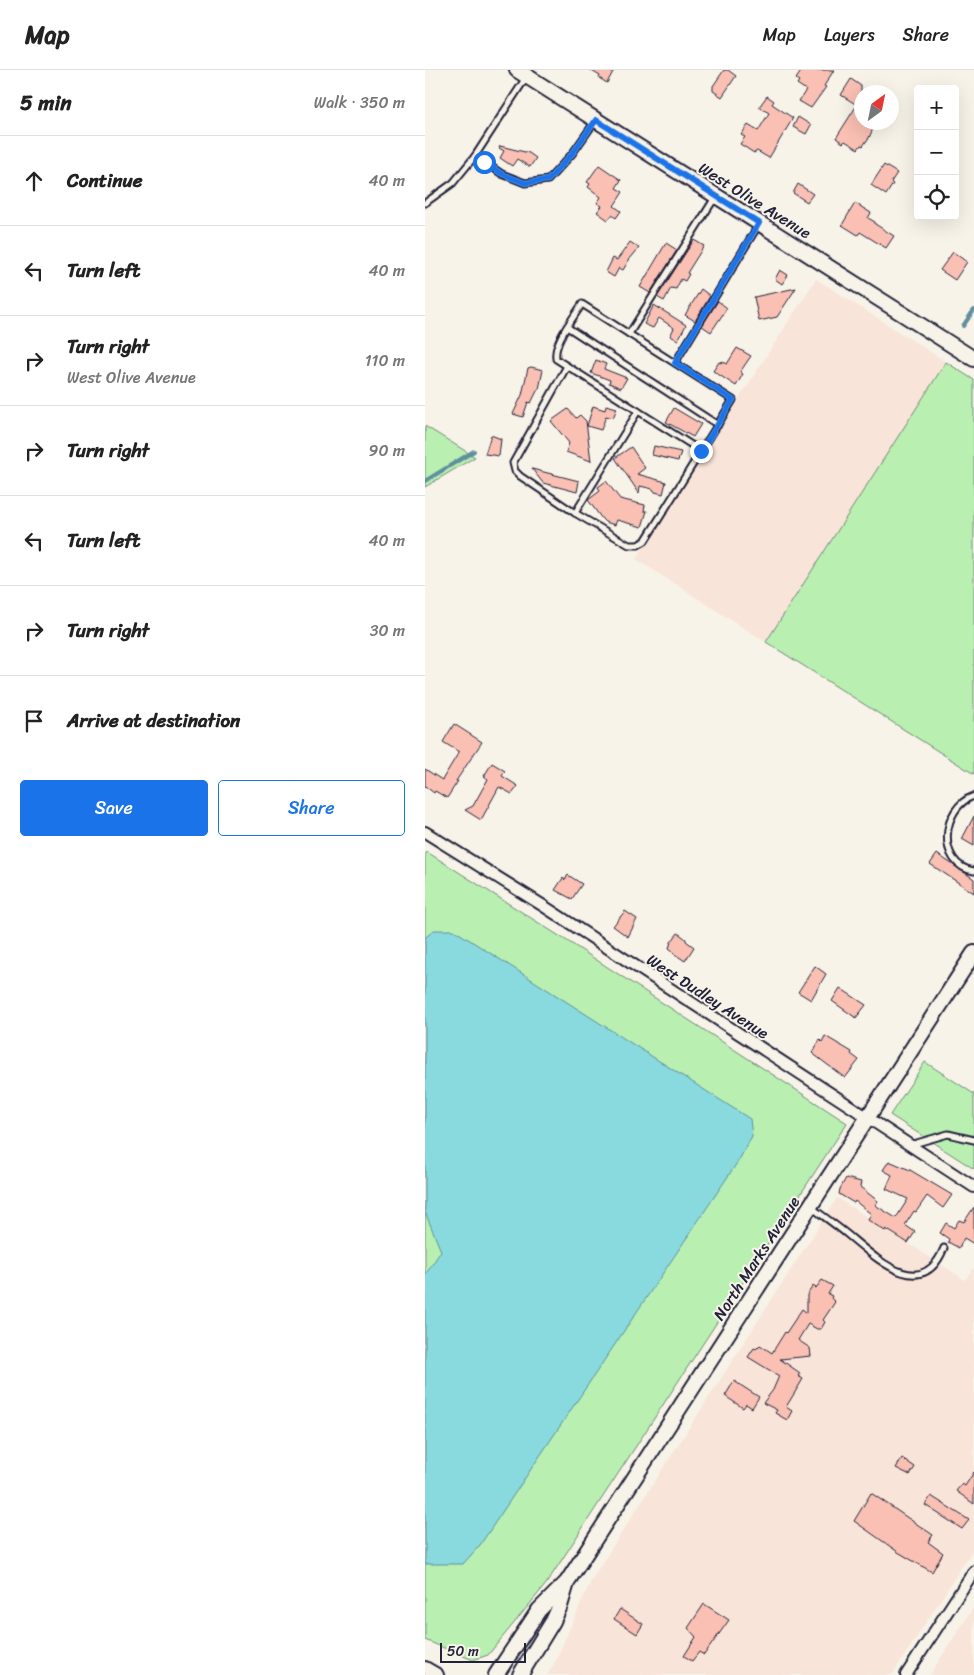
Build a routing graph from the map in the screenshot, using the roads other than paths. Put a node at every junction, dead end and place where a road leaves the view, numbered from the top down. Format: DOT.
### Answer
graph roads {
  1 [pos="522,73"];
  2 [pos="596,120"];
  3 [pos="475,156"];
  4 [pos="716,196"];
  5 [pos="425,203"];
  6 [pos="759,223"];
  7 [pos="567,328"];
  8 [pos="629,334"];
  9 [pos="974,359"];
  10 [pos="675,363"];
  11 [pos="567,366"];
  12 [pos="638,411"];
  13 [pos="718,424"];
  14 [pos="701,451"];
  15 [pos="575,513"];
  16 [pos="974,796"];
  17 [pos="425,832"];
  18 [pos="974,871"];
  19 [pos="974,953"];
  20 [pos="867,1118"];
  21 [pos="974,1140"];
  22 [pos="909,1145"];
  23 [pos="974,1187"];
  24 [pos="810,1206"];
  25 [pos="944,1248"];
  26 [pos="974,1571"];
  27 [pos="567,1582"];
  28 [pos="425,1668"];
  29 [pos="437,1675"];
  30 [pos="496,1675"];
  31 [pos="520,1675"];
  32 [pos="906,1675"];
  1 -- 2 [label="main road, West Olive Avenue"];
  1 -- 3 [label="lane"];
  2 -- 3 [label="lane"];
  2 -- 4 [label="main road, West Olive Avenue"];
  3 -- 5 [label="lane"];
  4 -- 6 [label="main road, West Olive Avenue"];
  4 -- 8 [label="lane"];
  6 -- 9 [label="main road, West Olive Avenue"];
  6 -- 10 [label="lane"];
  7 -- 8 [label="lane"];
  7 -- 11 [label="lane"];
  7 -- 13 [label="lane"];
  8 -- 10 [label="lane"];
  10 -- 13 [label="lane"];
  11 -- 12 [label="lane"];
  11 -- 15 [label="lane"];
  12 -- 14 [label="lane"];
  12 -- 15 [label="lane"];
  13 -- 14 [label="lane"];
  14 -- 15 [label="lane"];
  16 -- 18 [label="lane"];
  17 -- 20 [label="street, West Dudley Avenue"];
  19 -- 20 [label="main road, North Marks Avenue"];
  20 -- 22 [label="street, West Dudley Avenue"];
  20 -- 24 [label="main road, North Marks Avenue"];
  21 -- 22 [label="lane"];
  22 -- 23 [label="street, West Dudley Avenue"];
  24 -- 25 [label="lane"];
  24 -- 27 [label="main road, North Marks Avenue"];
  26 -- 32 [label="street"];
  27 -- 30 [label="main road, North Marks Avenue"];
  27 -- 31 [label="main road, North Marks Avenue"];
  28 -- 29 [label="street"];
}
